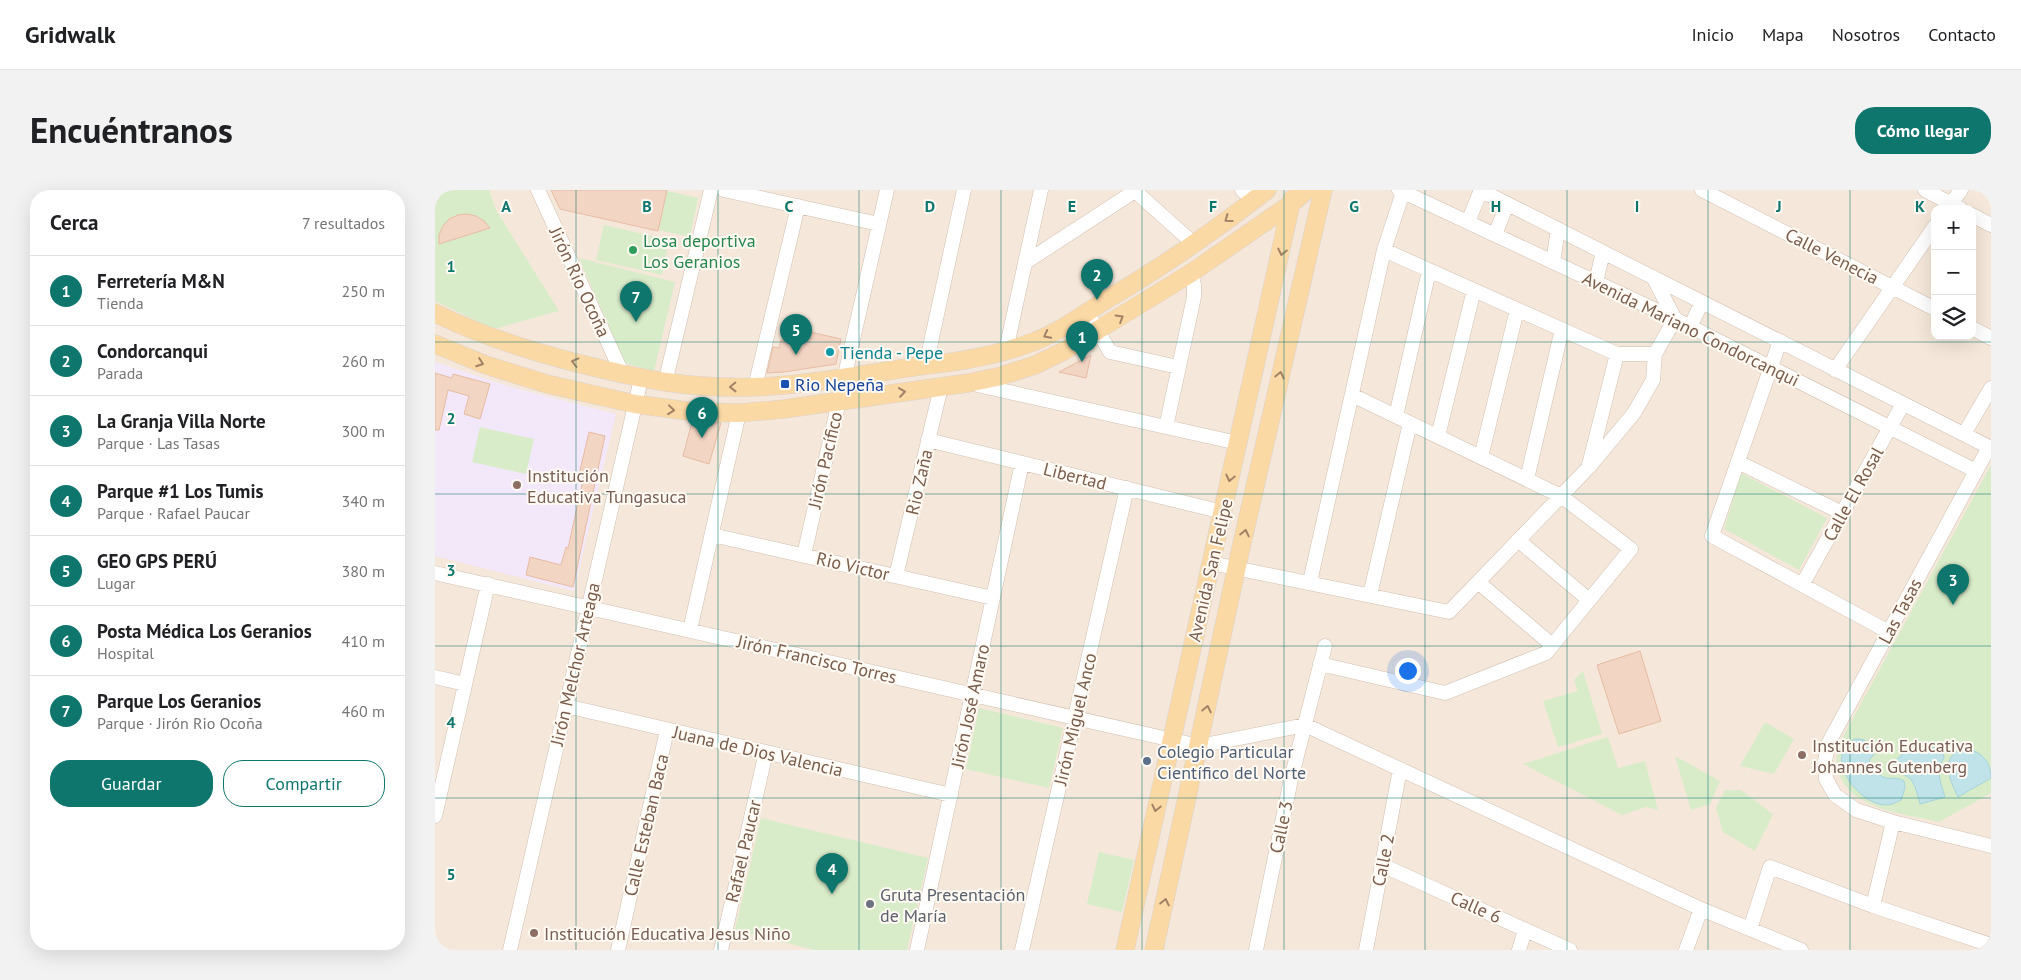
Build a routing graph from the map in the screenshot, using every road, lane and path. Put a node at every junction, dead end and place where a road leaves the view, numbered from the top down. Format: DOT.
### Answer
graph roads {
  1 [pos="538,190"];
  2 [pos="711,190"];
  3 [pos="724,190"];
  4 [pos="887,190"];
  5 [pos="964,190"];
  6 [pos="1041,190"];
  7 [pos="1307,190"];
  8 [pos="1323,190"];
  9 [pos="1481,190"];
  10 [pos="1703,190"];
  11 [pos="1925,190"];
  12 [pos="1961,190"];
  13 [pos="1135,191"];
  14 [pos="1401,191"];
  15 [pos="1254,194"];
  16 [pos="1426,196"];
  17 [pos="1293,197"];
  18 [pos="1507,204"];
  19 [pos="1950,205"];
  20 [pos="1954,205"];
  21 [pos="798,206"];
  22 [pos="1976,217"];
  23 [pos="1468,222"];
  24 [pos="879,224"];
  25 [pos="1991,225"];
  26 [pos="1558,229"];
  27 [pos="1931,231"];
  28 [pos="1495,235"];
  29 [pos="1194,244"];
  30 [pos="1384,250"];
  31 [pos="1603,252"];
  32 [pos="1026,262"];
  33 [pos="1553,262"];
  34 [pos="1429,270"];
  35 [pos="1191,273"];
  36 [pos="1653,277"];
  37 [pos="1596,282"];
  38 [pos="1891,286"];
  39 [pos="1474,290"];
  40 [pos="1702,302"];
  41 [pos="1931,307"];
  42 [pos="1517,310"];
  43 [pos="1087,312"];
  44 [pos="435,313"];
  45 [pos="1675,319"];
  46 [pos="1690,327"];
  47 [pos="1562,329"];
  48 [pos="1976,330"];
  49 [pos="1098,331"];
  50 [pos="1991,338"];
  51 [pos="1780,341"];
  52 [pos="435,344"];
  53 [pos="1006,350"];
  54 [pos="1617,354"];
  55 [pos="1655,354"];
  56 [pos="925,365"];
  57 [pos="1178,367"];
  58 [pos="1771,367"];
  59 [pos="1835,370"];
  60 [pos="623,374"];
  61 [pos="845,376"];
  62 [pos="641,379"];
  63 [pos="968,382"];
  64 [pos="665,383"];
  65 [pos="755,387"];
  66 [pos="941,387"];
  67 [pos="1991,388"];
  68 [pos="1352,395"];
  69 [pos="839,401"];
  70 [pos="635,404"];
  71 [pos="1903,404"];
  72 [pos="739,413"];
  73 [pos="1396,416"];
  74 [pos="1410,423"];
  75 [pos="1166,428"];
  76 [pos="1890,428"];
  77 [pos="1963,434"];
  78 [pos="1438,436"];
  79 [pos="928,440"];
  80 [pos="1238,443"];
  81 [pos="1990,448"];
  82 [pos="1481,457"];
  83 [pos="1738,462"];
  84 [pos="1022,463"];
  85 [pos="1589,467"];
  86 [pos="1976,471"];
  87 [pos="1527,479"];
  88 [pos="1127,488"];
  89 [pos="1561,496"];
  90 [pos="1223,512"];
  91 [pos="1843,513"];
  92 [pos="712,535"];
  93 [pos="1518,540"];
  94 [pos="804,556"];
  95 [pos="1211,563"];
  96 [pos="1237,568"];
  97 [pos="435,572"];
  98 [pos="897,576"];
  99 [pos="1310,582"];
  100 [pos="1478,582"];
  101 [pos="487,584"];
  102 [pos="1802,585"];
  103 [pos="1370,595"];
  104 [pos="993,598"];
  105 [pos="1589,600"];
  106 [pos="589,607"];
  107 [pos="690,630"];
  108 [pos="1889,632"];
  109 [pos="1325,646"];
  110 [pos="1552,646"];
  111 [pos="1320,664"];
  112 [pos="435,677"];
  113 [pos="465,684"];
  114 [pos="972,695"];
  115 [pos="566,706"];
  116 [pos="1075,718"];
  117 [pos="1305,725"];
  118 [pos="667,730"];
  119 [pos="1171,740"];
  120 [pos="1199,746"];
  121 [pos="766,752"];
  122 [pos="1400,769"];
  123 [pos="951,795"];
  124 [pos="435,816"];
  125 [pos="1893,822"];
  126 [pos="1991,846"];
  127 [pos="1382,865"];
  128 [pos="1873,906"];
  129 [pos="1701,909"];
  130 [pos="1750,929"];
  131 [pos="1525,930"];
  132 [pos="1991,945"];
  133 [pos="510,950"];
  134 [pos="618,950"];
  135 [pos="721,950"];
  136 [pos="917,950"];
  137 [pos="1022,950"];
  138 [pos="1125,950"];
  139 [pos="1154,950"];
  140 [pos="1256,950"];
  141 [pos="1366,950"];
  142 [pos="1519,950"];
  143 [pos="1571,950"];
  144 [pos="1686,950"];
  145 [pos="1801,950"];
  1 -- 60 [label="street, Jirón Rio Ocoña"];
  2 -- 64 [label="street"];
  3 -- 21 [label="street"];
  4 -- 24 [label="street, Jirón Pacífico"];
  5 -- 56 [label="street"];
  6 -- 32 [label="street"];
  7 -- 17 [label="main road"];
  96 -- 8 [label="main road, Avenida San Felipe, one-way"];
  9 -- 18 [label="street, Avenida Mariano Condorcanqui"];
  9 -- 23 [label="street"];
  10 -- 38 [label="street, Calle Venecia"];
  11 -- 19 [label="street"];
  12 -- 20 [label="street"];
  13 -- 29 [label="street"];
  13 -- 32 [label="street"];
  14 -- 16 [label="street, Avenida Mariano Condorcanqui"];
  14 -- 30 [label="street"];
  15 -- 29 [label="main road, one-way"];
  16 -- 23 [label="street, Avenida Mariano Condorcanqui"];
  17 -- 35 [label="main road"];
  17 -- 80 [label="main road, Avenida San Felipe, one-way"];
  18 -- 26 [label="street, Avenida Mariano Condorcanqui"];
  18 -- 28 [label="street"];
  21 -- 24 [label="street"];
  21 -- 65 [label="street"];
  22 -- 25 [label="street"];
  23 -- 28 [label="street, Avenida Mariano Condorcanqui"];
  24 -- 61 [label="street, Jirón Pacífico"];
  26 -- 31 [label="street, Avenida Mariano Condorcanqui"];
  26 -- 33 [label="street"];
  27 -- 38 [label="street"];
  28 -- 33 [label="street, Avenida Mariano Condorcanqui"];
  29 -- 43 [label="main road"];
  30 -- 34 [label="street"];
  30 -- 68 [label="street"];
  31 -- 36 [label="street, Avenida Mariano Condorcanqui"];
  31 -- 37 [label="street"];
  32 -- 53 [label="street"];
  33 -- 37 [label="street, Avenida Mariano Condorcanqui"];
  34 -- 39 [label="street"];
  34 -- 73 [label="street"];
  49 -- 35 [label="main road, one-way"];
  35 -- 57 [label="street"];
  36 -- 40 [label="street, Avenida Mariano Condorcanqui"];
  36 -- 45 [label="street"];
  37 -- 45 [label="street, Avenida Mariano Condorcanqui"];
  38 -- 41 [label="street, Calle Venecia"];
  38 -- 59 [label="street"];
  39 -- 42 [label="street"];
  39 -- 78 [label="street"];
  40 -- 46 [label="street"];
  40 -- 51 [label="street, Avenida Mariano Condorcanqui"];
  42 -- 47 [label="street"];
  42 -- 82 [label="street"];
  43 -- 49 [label="street"];
  43 -- 53 [label="main road, one-way"];
  60 -- 44 [label="main road, one-way"];
  45 -- 46 [label="street, Avenida Mariano Condorcanqui"];
  45 -- 55 [label="street"];
  46 -- 58 [label="street, Avenida Mariano Condorcanqui"];
  47 -- 54 [label="street"];
  47 -- 87 [label="street"];
  48 -- 50 [label="street"];
  49 -- 57 [label="street"];
  49 -- 63 [label="main road"];
  51 -- 58 [label="street"];
  51 -- 59 [label="street, Avenida Mariano Condorcanqui"];
  52 -- 70 [label="main road, one-way"];
  53 -- 56 [label="main road"];
  54 -- 55 [label="street"];
  54 -- 85 [label="street"];
  55 -- 85 [label="street"];
  56 -- 61 [label="main road"];
  57 -- 75 [label="street"];
  58 -- 76 [label="street, Avenida Mariano Condorcanqui"];
  58 -- 83 [label="street"];
  59 -- 71 [label="street, Avenida Mariano Condorcanqui"];
  60 -- 62 [label="main road"];
  61 -- 65 [label="main road"];
  61 -- 69 [label="street, Jirón Pacífico"];
  62 -- 64 [label="main road"];
  62 -- 70 [label="street, Jirón Melchor Arteaga"];
  63 -- 66 [label="main road"];
  63 -- 75 [label="street"];
  65 -- 64 [label="main road, one-way"];
  69 -- 66 [label="main road, one-way"];
  66 -- 79 [label="street, Rio Zaña"];
  67 -- 77 [label="street"];
  68 -- 73 [label="street"];
  68 -- 99 [label="street"];
  69 -- 72 [label="main road"];
  69 -- 94 [label="street, Jirón Pacífico"];
  70 -- 72 [label="main road, one-way"];
  70 -- 106 [label="street, Jirón Melchor Arteaga"];
  71 -- 76 [label="street, Calle El Rosal"];
  71 -- 77 [label="street, Avenida Mariano Condorcanqui"];
  72 -- 92 [label="street"];
  73 -- 74 [label="street"];
  74 -- 78 [label="street"];
  74 -- 103 [label="street"];
  75 -- 80 [label="street"];
  76 -- 86 [label="street, Avenida Mariano Condorcanqui"];
  76 -- 91 [label="street, Calle El Rosal"];
  77 -- 81 [label="street, Avenida Mariano Condorcanqui"];
  78 -- 82 [label="street"];
  79 -- 84 [label="street, Libertad"];
  79 -- 98 [label="street, Rio Zaña"];
  80 -- 90 [label="main road, Avenida San Felipe, one-way"];
  81 -- 86 [label="street, Las Tasas"];
  82 -- 87 [label="street"];
  83 -- 91 [label="street"];
  83 -- 102 [label="street"];
  84 -- 88 [label="street, Libertad"];
  84 -- 104 [label="street, Jirón José Amaro"];
  85 -- 89 [label="street"];
  86 -- 108 [label="street, Las Tasas"];
  87 -- 89 [label="street"];
  88 -- 90 [label="street, Libertad"];
  88 -- 116 [label="street, Jirón Miguel Anco"];
  89 -- 93 [label="street"];
  89 -- 105 [label="street"];
  90 -- 95 [label="main road, Avenida San Felipe"];
  91 -- 102 [label="street, Calle El Rosal"];
  92 -- 94 [label="street, Rio Victor"];
  92 -- 107 [label="street"];
  93 -- 100 [label="street"];
  93 -- 105 [label="street"];
  94 -- 98 [label="street, Rio Victor"];
  95 -- 96 [label="street"];
  95 -- 119 [label="main road, Avenida San Felipe"];
  96 -- 99 [label="street"];
  120 -- 96 [label="main road, Avenida San Felipe, one-way"];
  97 -- 101 [label="street, Jirón Francisco Torres"];
  98 -- 104 [label="street, Rio Victor"];
  99 -- 103 [label="street"];
  100 -- 103 [label="street"];
  100 -- 110 [label="street"];
  101 -- 106 [label="street, Jirón Francisco Torres"];
  101 -- 113 [label="street"];
  102 -- 108 [label="street"];
  104 -- 114 [label="street, Jirón José Amaro"];
  105 -- 110 [label="street"];
  106 -- 107 [label="street, Jirón Francisco Torres"];
  106 -- 115 [label="street, Jirón Melchor Arteaga"];
  107 -- 114 [label="street, Jirón Francisco Torres"];
  108 -- 125 [label="street, Las Tasas"];
  109 -- 111 [label="street, Calle 3"];
  110 -- 111 [label="street"];
  111 -- 117 [label="street, Calle 3"];
  112 -- 113 [label="street"];
  113 -- 124 [label="street"];
  114 -- 116 [label="street, Jirón Francisco Torres"];
  114 -- 123 [label="street, Jirón José Amaro"];
  115 -- 118 [label="street, Juana de Dios Valencia"];
  115 -- 133 [label="street, Jirón Melchor Arteaga"];
  116 -- 119 [label="street, Jirón Francisco Torres"];
  116 -- 137 [label="street, Jirón Miguel Anco"];
  117 -- 120 [label="street"];
  117 -- 122 [label="street"];
  117 -- 140 [label="street, Calle 3"];
  118 -- 121 [label="street, Juana de Dios Valencia"];
  118 -- 134 [label="street, Calle Esteban Baca"];
  119 -- 120 [label="street, Jirón Francisco Torres"];
  119 -- 138 [label="main road, Avenida San Felipe, one-way"];
  139 -- 120 [label="main road, Avenida San Felipe, one-way"];
  121 -- 123 [label="street, Juana de Dios Valencia"];
  121 -- 135 [label="street, Rafael Paucar"];
  122 -- 127 [label="street, Calle 2"];
  122 -- 129 [label="street"];
  123 -- 136 [label="street, Jirón José Amaro"];
  125 -- 126 [label="street"];
  125 -- 128 [label="street"];
  127 -- 131 [label="street, Calle 6"];
  127 -- 141 [label="street, Calle 2"];
  128 -- 130 [label="street"];
  128 -- 132 [label="street"];
  129 -- 130 [label="street"];
  129 -- 144 [label="street"];
  130 -- 145 [label="street"];
  131 -- 142 [label="street"];
  131 -- 143 [label="street, Calle 6"];
}
